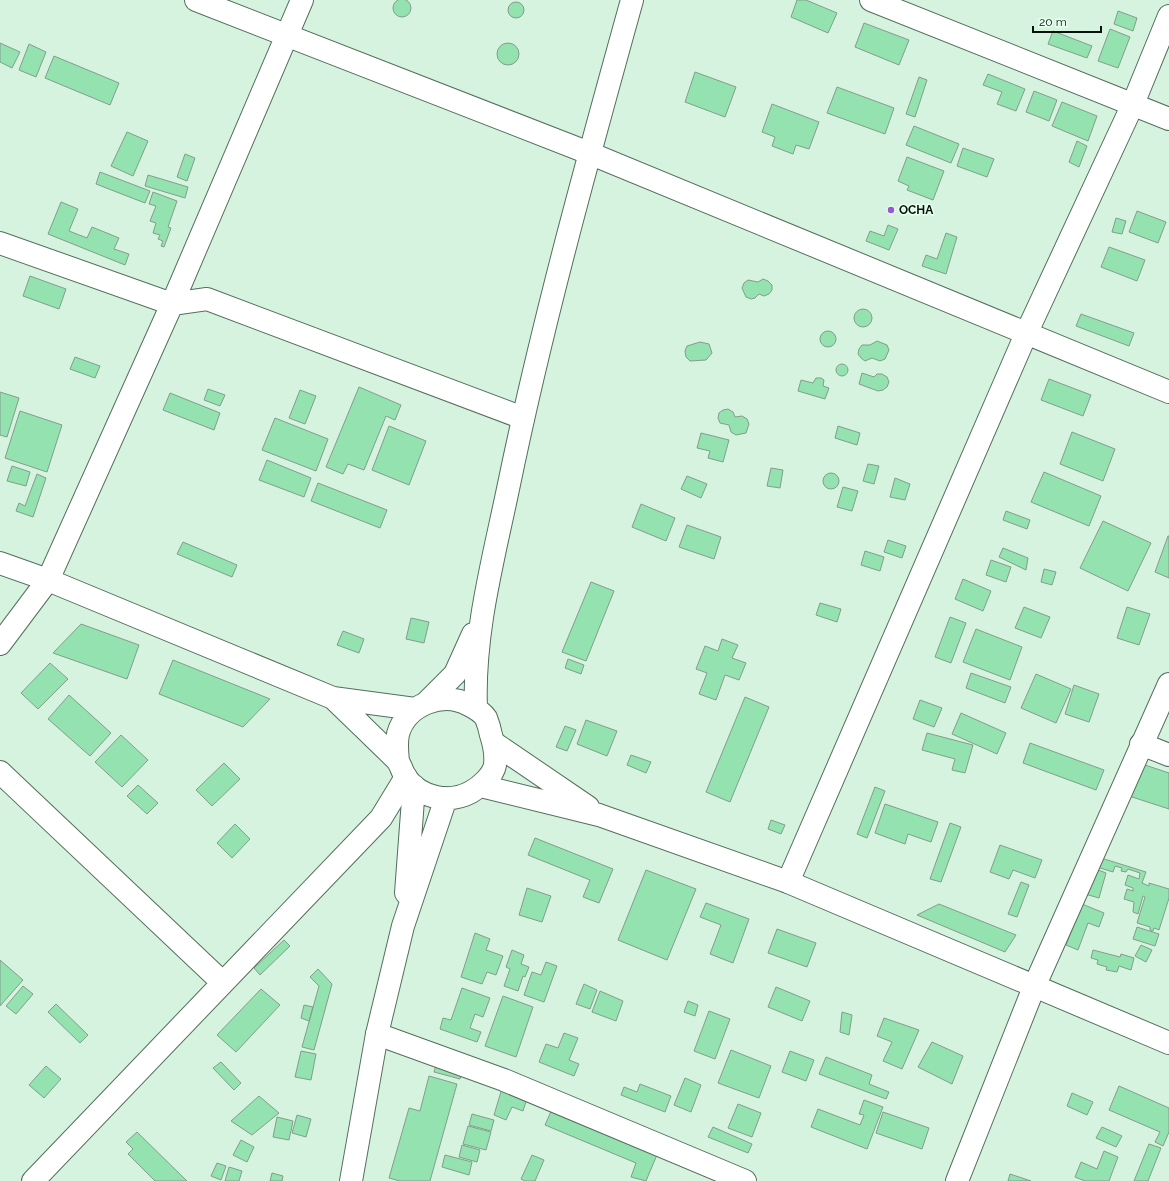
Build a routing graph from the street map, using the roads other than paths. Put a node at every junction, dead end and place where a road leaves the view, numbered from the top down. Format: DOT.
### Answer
graph roads {
  1 [pos="196,0"];
  2 [pos="302,0"];
  3 [pos="632,0"];
  4 [pos="871,0"];
  5 [pos="907,7"];
  6 [pos="1169,16"];
  7 [pos="288,37"];
  8 [pos="1133,104"];
  9 [pos="1169,119"];
  10 [pos="589,153"];
  11 [pos="0,243"];
  12 [pos="172,304"];
  13 [pos="1026,334"];
  14 [pos="1169,392"];
  15 [pos="523,418"];
  16 [pos="0,563"];
  17 [pos="48,580"];
  18 [pos="482,615"];
  19 [pos="0,644"];
  20 [pos="1169,684"];
  21 [pos="333,698"];
  22 [pos="421,706"];
  23 [pos="476,708"];
  24 [pos="494,743"];
  25 [pos="1141,744"];
  26 [pos="1169,755"];
  27 [pos="0,772"];
  28 [pos="406,775"];
  29 [pos="481,786"];
  30 [pos="446,798"];
  31 [pos="599,815"];
  32 [pos="788,882"];
  33 [pos="403,926"];
  34 [pos="222,982"];
  35 [pos="1034,987"];
  36 [pos="377,1034"];
  37 [pos="1169,1043"];
  38 [pos="34,1181"];
  39 [pos="350,1181"];
  40 [pos="745,1181"];
  41 [pos="957,1181"];
  1 -- 7 [label="street"];
  2 -- 7 [label="street"];
  3 -- 10 [label="street"];
  4 -- 5 [label="street"];
  5 -- 8 [label="street"];
  6 -- 8 [label="street"];
  7 -- 10 [label="street"];
  7 -- 12 [label="street"];
  8 -- 9 [label="street"];
  8 -- 13 [label="street"];
  10 -- 13 [label="street"];
  10 -- 15 [label="street"];
  11 -- 12 [label="street"];
  12 -- 15 [label="street"];
  12 -- 17 [label="street"];
  13 -- 14 [label="street"];
  13 -- 32 [label="street"];
  15 -- 18 [label="street"];
  16 -- 17 [label="street"];
  17 -- 19 [label="street"];
  17 -- 21 [label="street"];
  18 -- 22 [label="street"];
  18 -- 23 [label="street"];
  20 -- 25 [label="street"];
  21 -- 22 [label="street"];
  21 -- 28 [label="street"];
  22 -- 23 [label="street"];
  22 -- 28 [label="street"];
  23 -- 24 [label="street"];
  24 -- 29 [label="street"];
  24 -- 31 [label="street"];
  25 -- 26 [label="street"];
  25 -- 35 [label="street"];
  27 -- 34 [label="street"];
  28 -- 30 [label="street"];
  28 -- 33 [label="street"];
  28 -- 34 [label="street"];
  29 -- 30 [label="street"];
  29 -- 31 [label="street"];
  30 -- 33 [label="street"];
  31 -- 32 [label="street"];
  32 -- 35 [label="street"];
  33 -- 36 [label="street"];
  34 -- 38 [label="street"];
  35 -- 37 [label="street"];
  35 -- 41 [label="street"];
  36 -- 39 [label="street"];
  36 -- 40 [label="street"];
}
